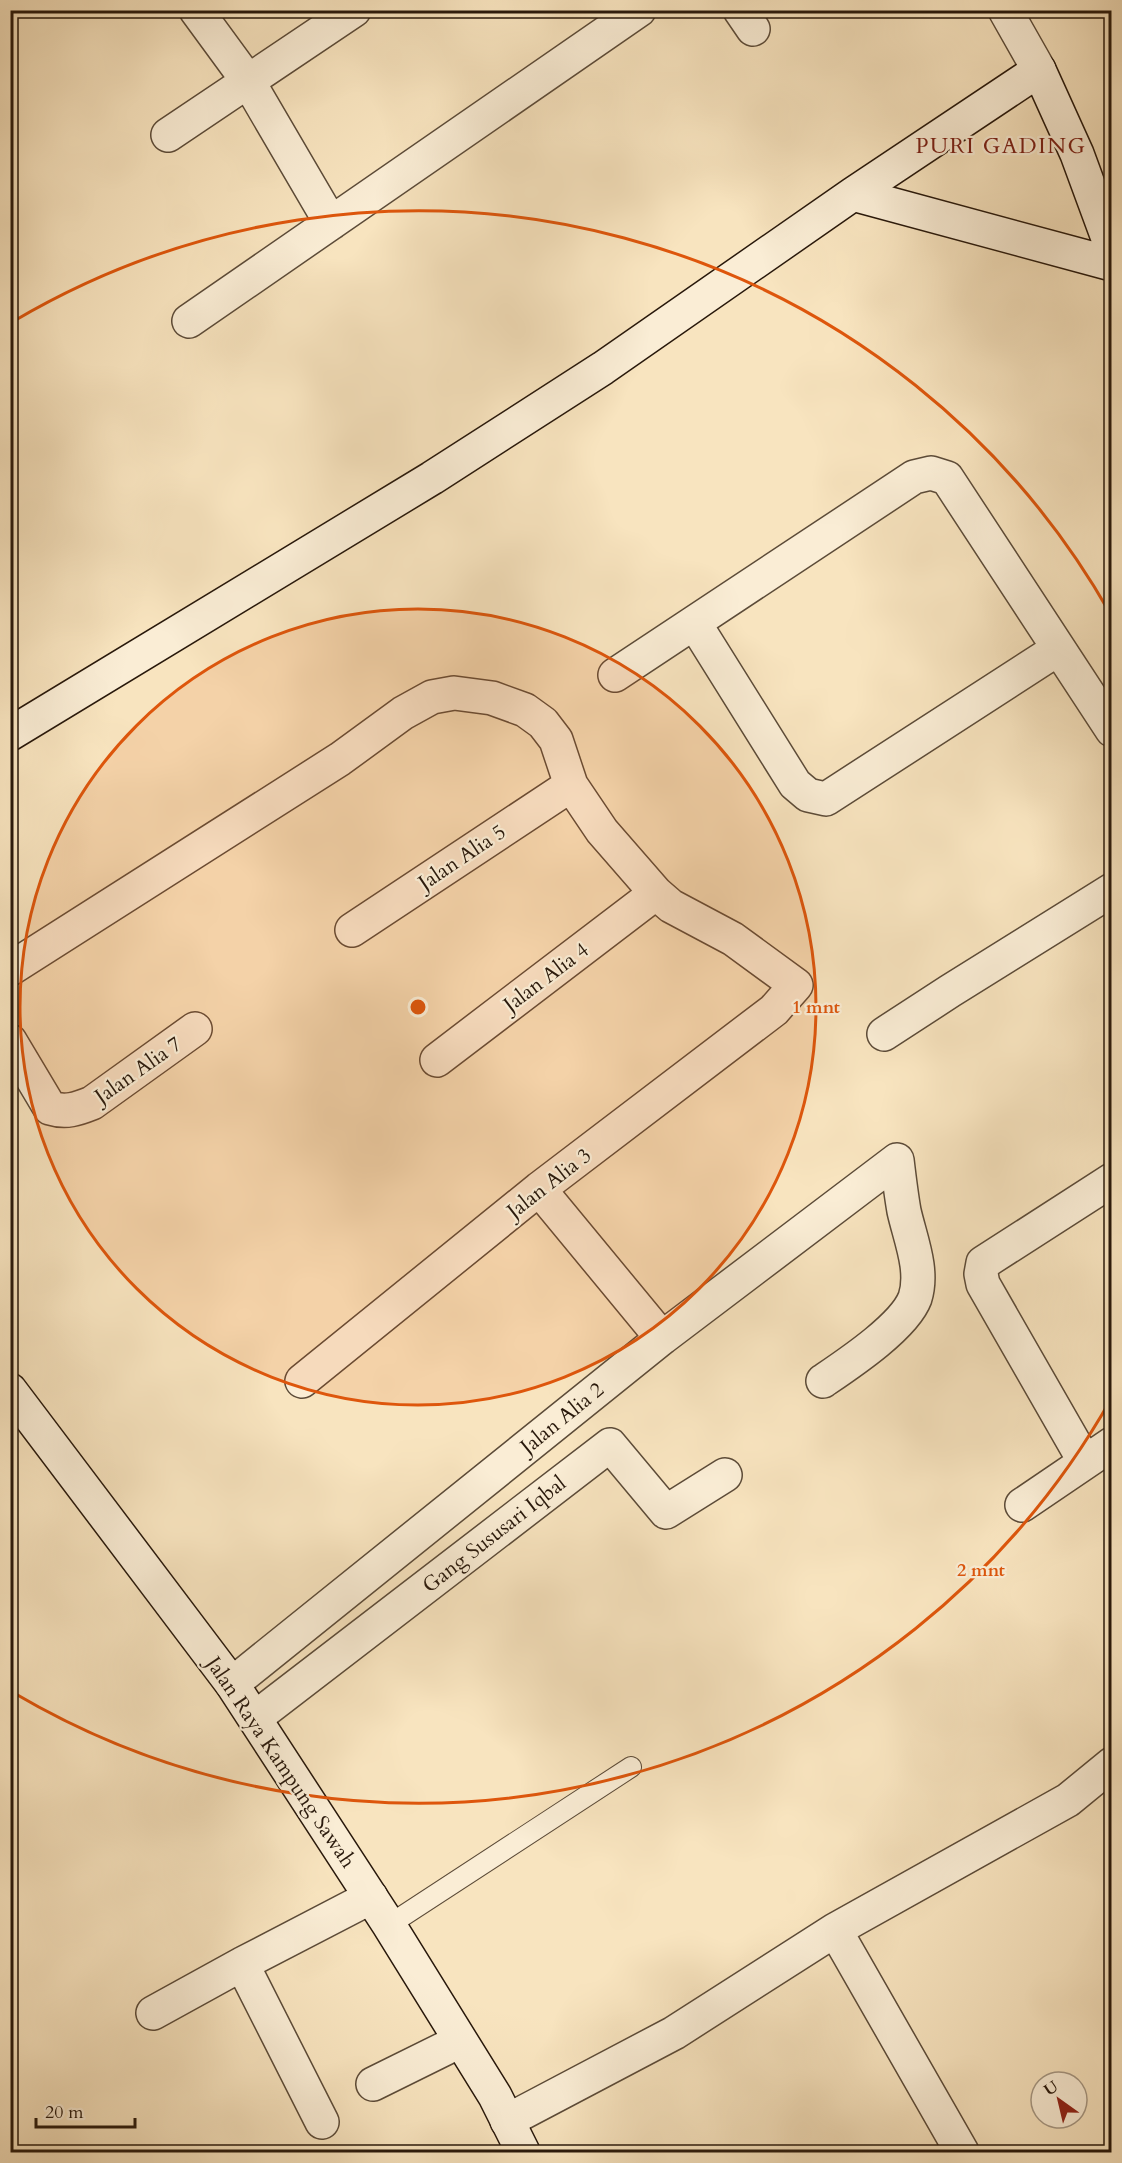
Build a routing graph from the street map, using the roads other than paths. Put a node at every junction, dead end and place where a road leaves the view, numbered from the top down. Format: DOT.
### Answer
graph roads {
  1 [pos="196,10"];
  2 [pos="354,10"];
  3 [pos="639,10"];
  4 [pos="1005,10"];
  5 [pos="1039,70"];
  6 [pos="248,81"];
  7 [pos="168,135"];
  8 [pos="853,194"];
  9 [pos="331,223"];
  10 [pos="1112,249"];
  11 [pos="1112,264"];
  12 [pos="189,321"];
  13 [pos="695,624"];
  14 [pos="1058,649"];
  15 [pos="615,675"];
  16 [pos="1112,730"];
  17 [pos="10,734"];
  18 [pos="571,785"];
  19 [pos="1112,890"];
  20 [pos="656,893"];
  21 [pos="352,930"];
  22 [pos="10,969"];
  23 [pos="195,1029"];
  24 [pos="884,1034"];
  25 [pos="10,1041"];
  26 [pos="436,1060"];
  27 [pos="1112,1180"];
  28 [pos="539,1189"];
  29 [pos="662,1338"];
  30 [pos="302,1381"];
  31 [pos="823,1382"];
  32 [pos="10,1390"];
  33 [pos="1112,1444"];
  34 [pos="1085,1462"];
  35 [pos="725,1475"];
  36 [pos="1022,1504"];
  37 [pos="232,1684"];
  38 [pos="255,1718"];
  39 [pos="1112,1764"];
  40 [pos="631,1767"];
  41 [pos="371,1897"];
  42 [pos="389,1925"];
  43 [pos="835,1930"];
  44 [pos="242,1964"];
  45 [pos="153,2013"];
  46 [pos="460,2041"];
  47 [pos="373,2084"];
  48 [pos="507,2121"];
  49 [pos="322,2122"];
  50 [pos="523,2152"];
  51 [pos="962,2152"];
  1 -- 6 [label="street"];
  2 -- 6 [label="street"];
  3 -- 9 [label="street"];
  4 -- 5 [label="street"];
  5 -- 8 [label="street"];
  5 -- 10 [label="street"];
  6 -- 7 [label="street"];
  6 -- 9 [label="street"];
  8 -- 11 [label="street"];
  8 -- 17 [label="street"];
  9 -- 12 [label="street"];
  13 -- 14 [label="street"];
  13 -- 14 [label="street"];
  13 -- 15 [label="street"];
  14 -- 16 [label="street"];
  18 -- 20 [label="street"];
  18 -- 21 [label="street, Jalan Alia 5"];
  18 -- 22 [label="street"];
  19 -- 24 [label="street"];
  20 -- 26 [label="street, Jalan Alia 4"];
  20 -- 28 [label="street, Jalan Alia 3"];
  23 -- 25 [label="street, Jalan Alia 7"];
  27 -- 34 [label="street"];
  28 -- 29 [label="street"];
  28 -- 30 [label="street, Jalan Alia 3"];
  29 -- 31 [label="street, Jalan Alia 2"];
  29 -- 37 [label="street, Jalan Alia 2"];
  32 -- 37 [label="street, Jalan Raya Kampung Sawah"];
  33 -- 34 [label="street"];
  34 -- 36 [label="street"];
  35 -- 38 [label="street, Gang Sususari Iqbal"];
  37 -- 38 [label="street, Jalan Raya Kampung Sawah"];
  38 -- 41 [label="street, Jalan Raya Kampung Sawah"];
  39 -- 43 [label="street"];
  40 -- 42 [label="lane"];
  41 -- 42 [label="street, Jalan Raya Kampung Sawah"];
  41 -- 44 [label="street"];
  42 -- 46 [label="street, Jalan Raya Kampung Sawah"];
  43 -- 48 [label="street"];
  43 -- 51 [label="street"];
  44 -- 45 [label="street"];
  44 -- 49 [label="street"];
  46 -- 47 [label="street"];
  46 -- 48 [label="street, Jalan Raya Kampung Sawah"];
  48 -- 50 [label="street, Jalan Raya Kampung Sawah"];
}
